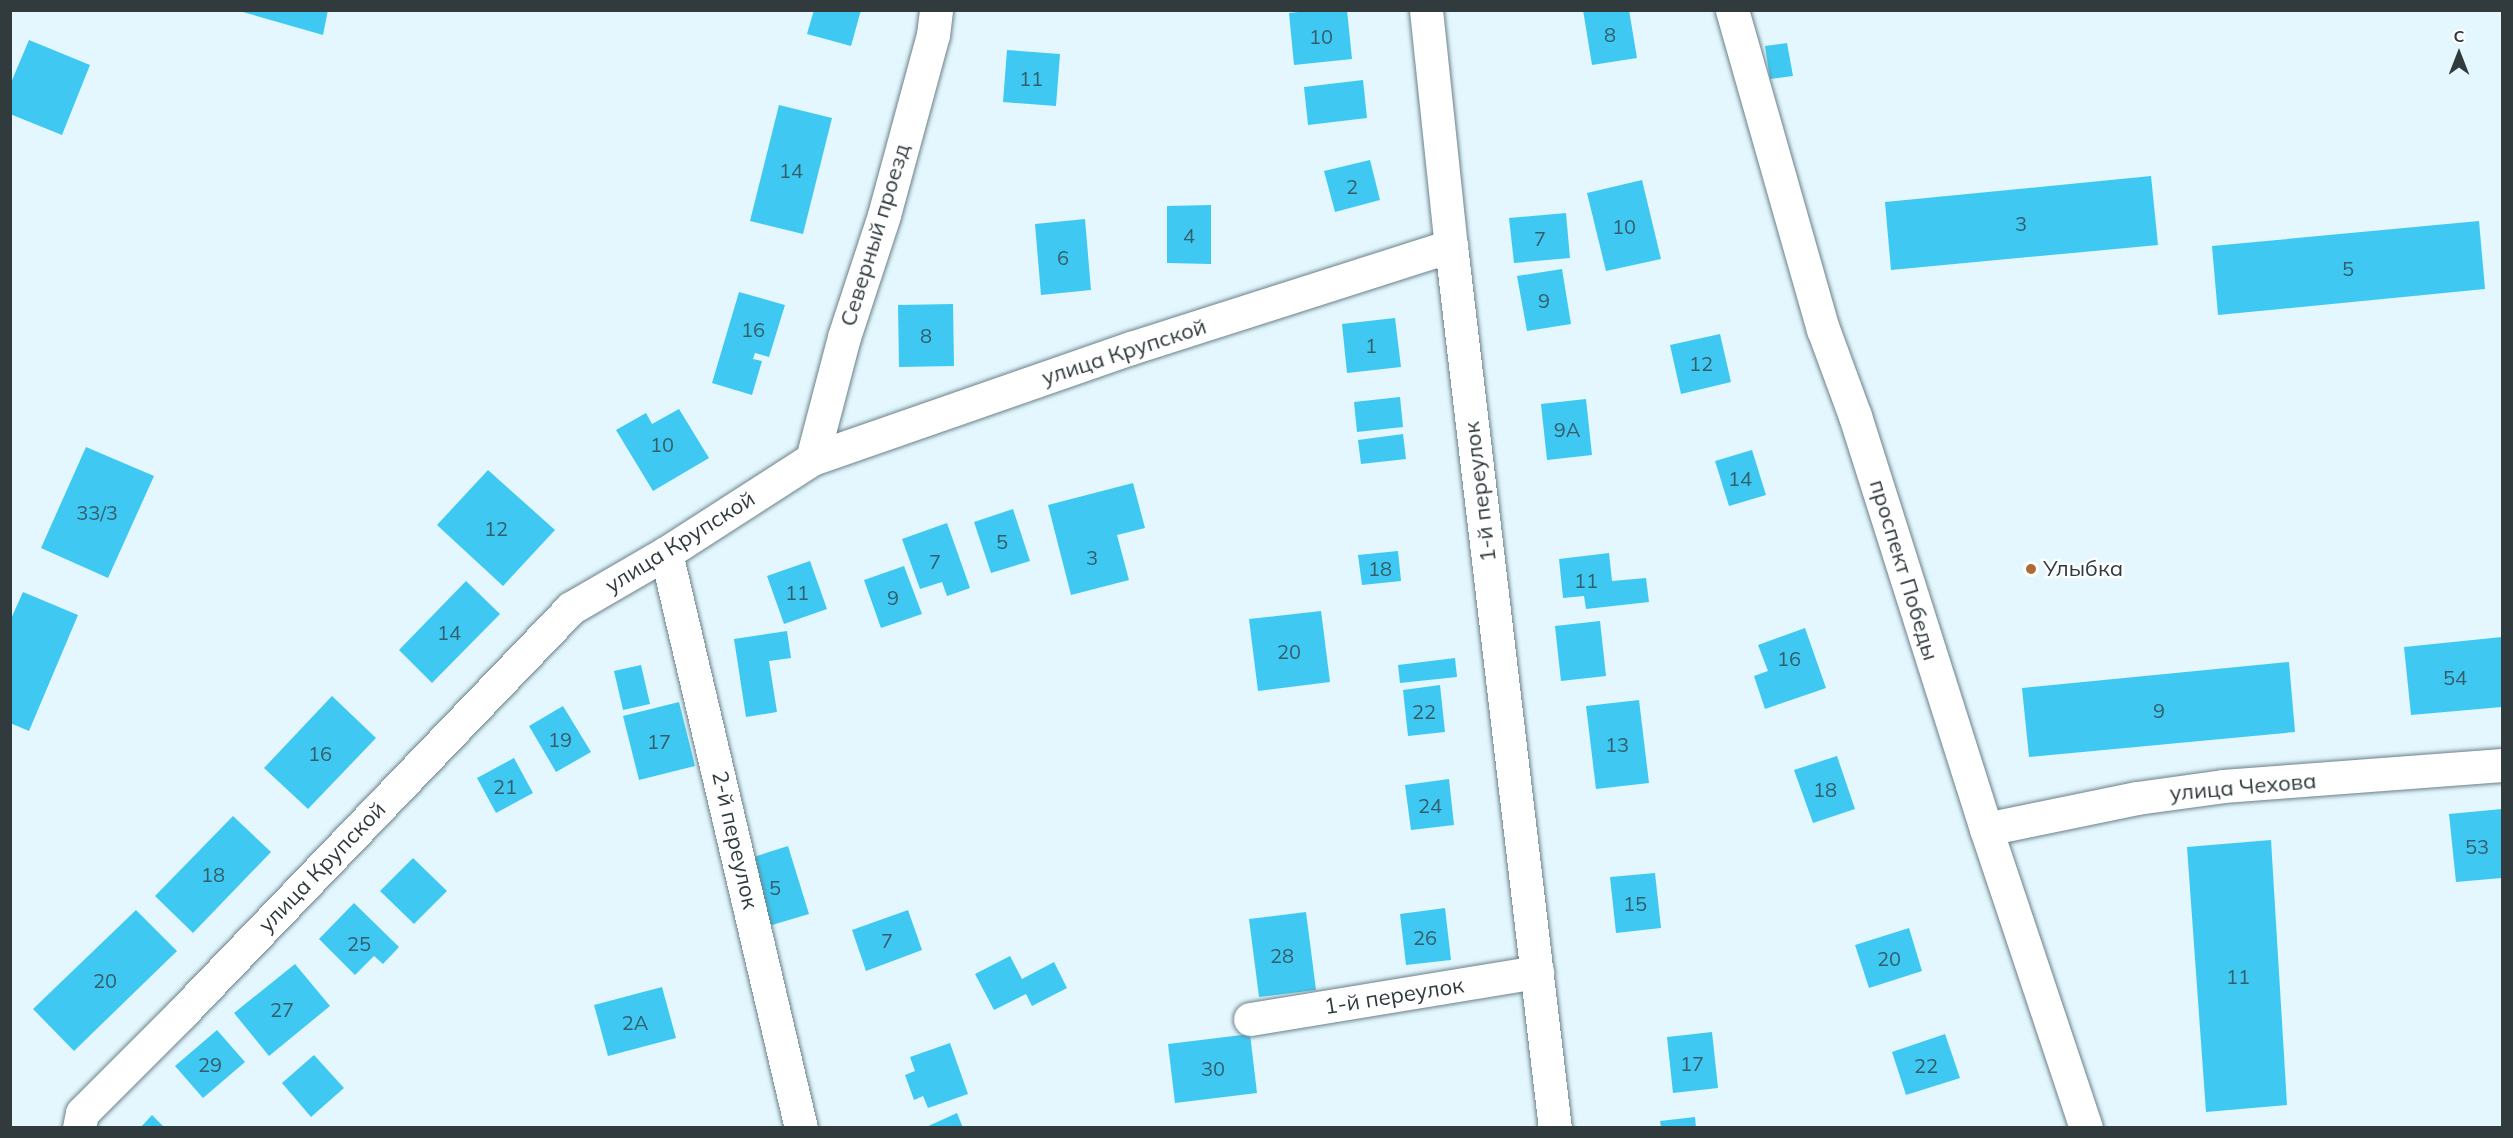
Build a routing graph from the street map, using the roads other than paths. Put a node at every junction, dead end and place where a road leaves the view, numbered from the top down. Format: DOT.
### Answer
graph roads {
  1 [pos="936,10"];
  2 [pos="1426,10"];
  3 [pos="1732,10"];
  4 [pos="1451,246"];
  5 [pos="812,459"];
  6 [pos="666,553"];
  7 [pos="2502,765"];
  8 [pos="1986,830"];
  9 [pos="1537,972"];
  10 [pos="1250,1020"];
  11 [pos="83,1123"];
  12 [pos="801,1128"];
  13 [pos="1556,1128"];
  14 [pos="2086,1128"];
  1 -- 5 [label="street, Северный проезд"];
  2 -- 4 [label="street, 1-й переулок"];
  3 -- 8 [label="street, проспект Победы"];
  4 -- 5 [label="street, улица Крупской"];
  4 -- 9 [label="street, 1-й переулок"];
  5 -- 6 [label="street, улица Крупской"];
  6 -- 11 [label="street, улица Крупской"];
  6 -- 12 [label="street, 2-й переулок"];
  7 -- 8 [label="street, улица Чехова"];
  8 -- 14 [label="street, проспект Победы"];
  9 -- 10 [label="street, 1-й переулок"];
  9 -- 13 [label="street, 1-й переулок"];
}
